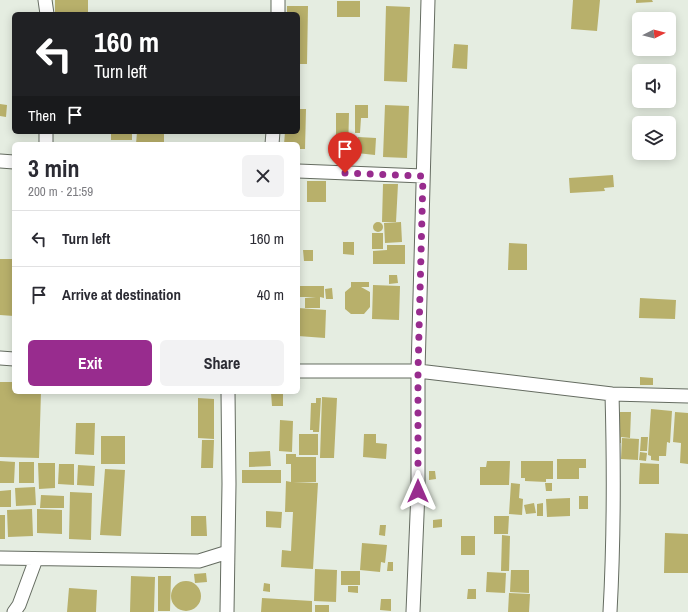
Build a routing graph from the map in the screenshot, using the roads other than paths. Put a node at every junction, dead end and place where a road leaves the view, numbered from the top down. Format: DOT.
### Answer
graph roads {
  1 [pos="46,0"];
  2 [pos="278,0"];
  3 [pos="428,0"];
  4 [pos="47,12"];
  5 [pos="278,12"];
  6 [pos="0,161"];
  7 [pos="12,162"];
  8 [pos="300,171"];
  9 [pos="423,176"];
  10 [pos="0,358"];
  11 [pos="12,359"];
  12 [pos="300,371"];
  13 [pos="418,371"];
  14 [pos="228,394"];
  15 [pos="612,394"];
  16 [pos="688,396"];
  17 [pos="228,552"];
  18 [pos="0,558"];
  19 [pos="36,559"];
  20 [pos="14,612"];
  21 [pos="227,612"];
  22 [pos="413,612"];
  23 [pos="610,612"];
  1 -- 4 [label="street"];
  2 -- 5 [label="street"];
  3 -- 9 [label="street"];
  6 -- 7 [label="street"];
  8 -- 9 [label="street"];
  9 -- 13 [label="street"];
  10 -- 11 [label="street"];
  12 -- 13 [label="street"];
  13 -- 15 [label="street"];
  13 -- 22 [label="street"];
  14 -- 17 [label="street"];
  15 -- 16 [label="street"];
  15 -- 23 [label="street"];
  17 -- 19 [label="street"];
  17 -- 21 [label="street"];
  18 -- 19 [label="street"];
  19 -- 20 [label="street"];
}
